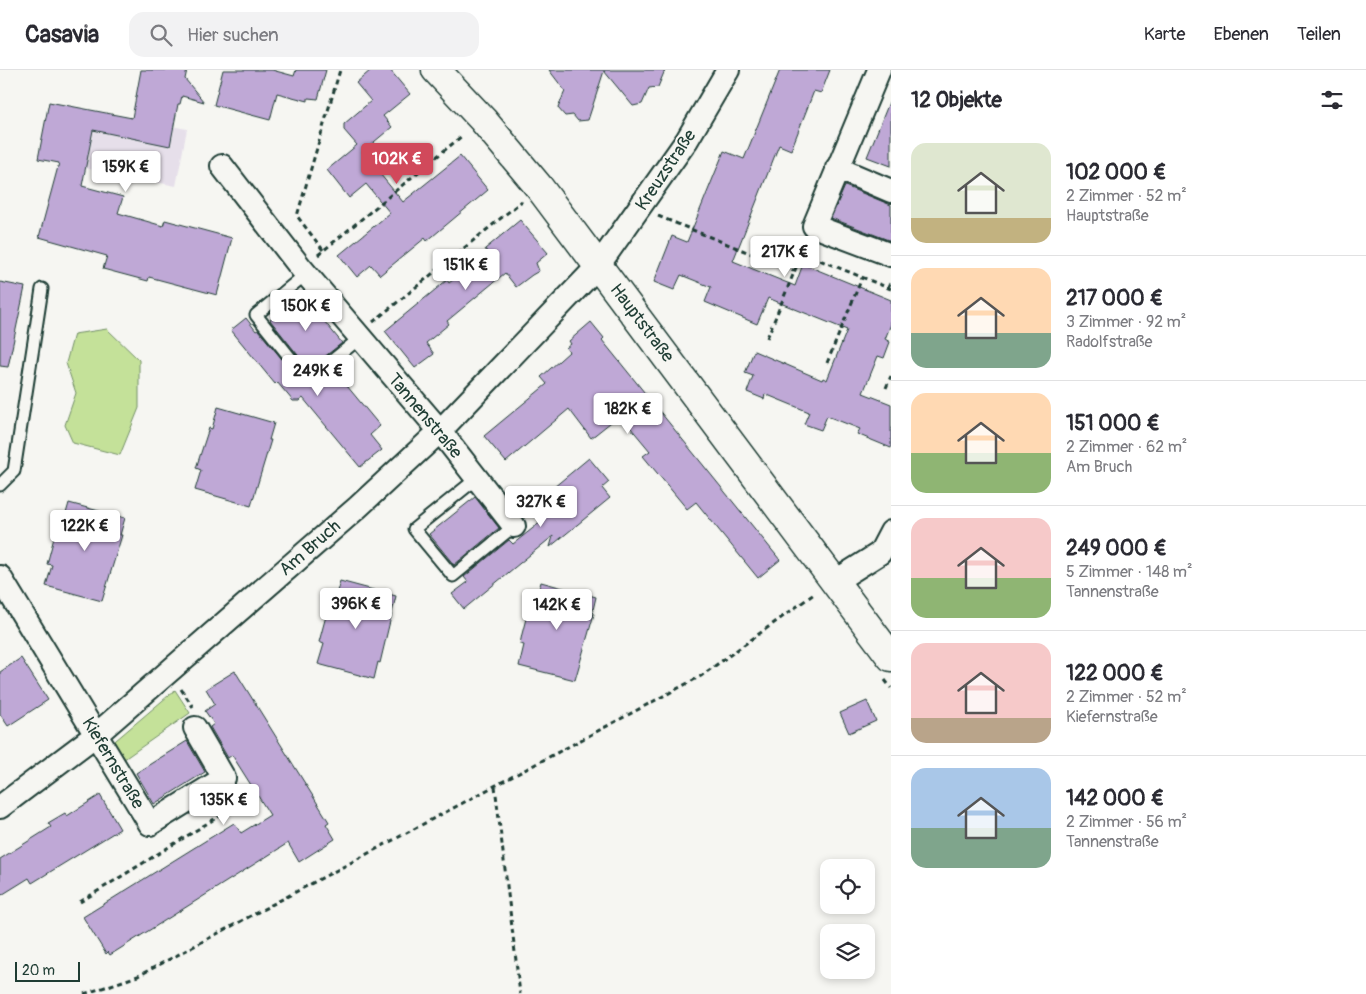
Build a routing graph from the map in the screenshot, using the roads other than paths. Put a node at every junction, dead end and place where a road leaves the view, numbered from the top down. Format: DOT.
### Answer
graph roads {
  1 [pos="436,70"];
  2 [pos="728,70"];
  3 [pos="879,70"];
  4 [pos="222,166"];
  5 [pos="837,168"];
  6 [pos="891,191"];
  7 [pos="891,255"];
  8 [pos="598,266"];
  9 [pos="304,271"];
  10 [pos="42,289"];
  11 [pos="359,336"];
  12 [pos="440,431"];
  13 [pos="476,479"];
  14 [pos="0,485"];
  15 [pos="514,526"];
  16 [pos="891,532"];
  17 [pos="0,577"];
  18 [pos="834,582"];
  19 [pos="891,657"];
  20 [pos="196,721"];
  21 [pos="97,734"];
  22 [pos="0,807"];
  1 -- 8 [label="street, Hauptstraße"];
  2 -- 8 [label="street, Kreuzstraße"];
  3 -- 5 [label="street"];
  4 -- 9 [label="street, Tannenstraße"];
  5 -- 6 [label="street"];
  5 -- 7 [label="street"];
  8 -- 12 [label="street, Am Bruch"];
  8 -- 18 [label="street, Hauptstraße"];
  9 -- 11 [label="street, Tannenstraße"];
  9 -- 11 [label="lane"];
  10 -- 14 [label="lane"];
  11 -- 12 [label="street, Tannenstraße"];
  12 -- 13 [label="street, Tannenstraße"];
  12 -- 21 [label="street, Am Bruch"];
  13 -- 15 [label="street, Tannenstraße"];
  13 -- 15 [label="lane"];
  16 -- 18 [label="street"];
  17 -- 21 [label="street, Kiefernstraße"];
  18 -- 19 [label="street, Hauptstraße"];
  20 -- 21 [label="street, Kiefernstraße"];
  21 -- 22 [label="street, Am Bruch"];
}
